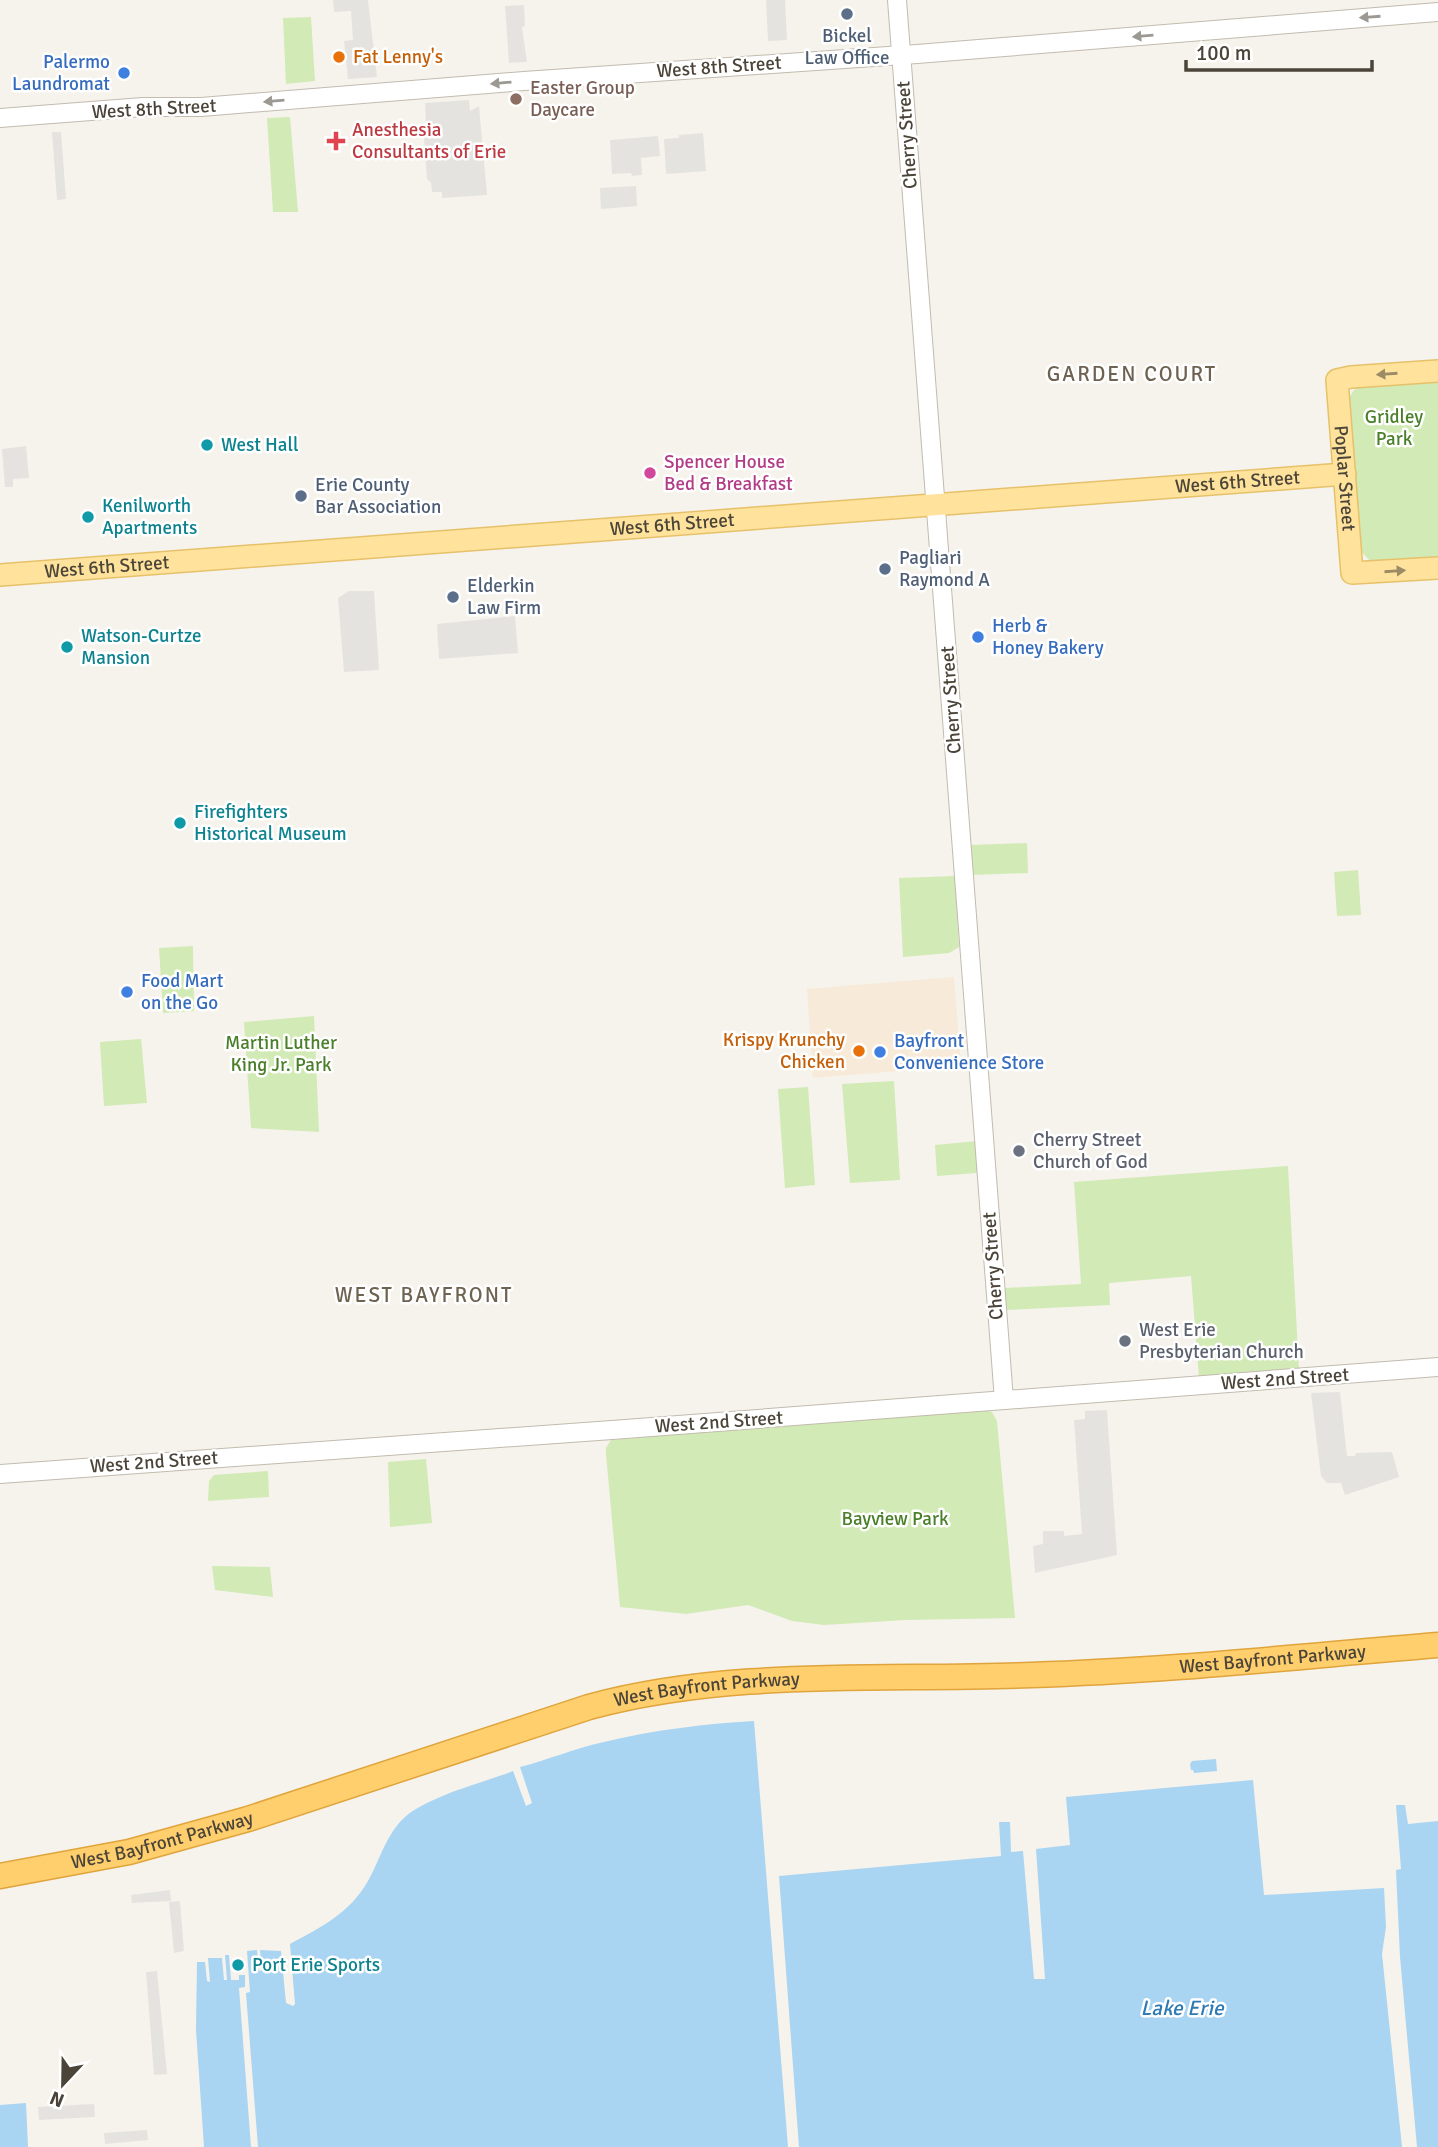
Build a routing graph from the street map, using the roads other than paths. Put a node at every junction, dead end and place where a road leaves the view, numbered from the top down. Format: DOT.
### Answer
graph roads {
  1 [pos="897,0"];
  2 [pos="1438,12"];
  3 [pos="901,55"];
  4 [pos="0,118"];
  5 [pos="1438,371"];
  6 [pos="1345,474"];
  7 [pos="937,505"];
  8 [pos="1438,568"];
  9 [pos="0,575"];
  10 [pos="1438,1367"];
  11 [pos="1004,1400"];
  12 [pos="0,1474"];
  13 [pos="1438,1645"];
  14 [pos="0,1876"];
  1 -- 3 [label="street, Cherry Street"];
  2 -- 3 [label="street, West 8th Street, one-way"];
  3 -- 4 [label="street, West 8th Street, one-way"];
  3 -- 7 [label="street, Cherry Street"];
  5 -- 6 [label="main road, Poplar Street, one-way"];
  6 -- 7 [label="main road, West 6th Street"];
  6 -- 8 [label="main road, Poplar Street, one-way"];
  7 -- 9 [label="main road, West 6th Street"];
  7 -- 11 [label="street, Cherry Street"];
  10 -- 11 [label="street, West 2nd Street"];
  11 -- 12 [label="street, West 2nd Street"];
  13 -- 14 [label="highway, West Bayfront Parkway"];
}
